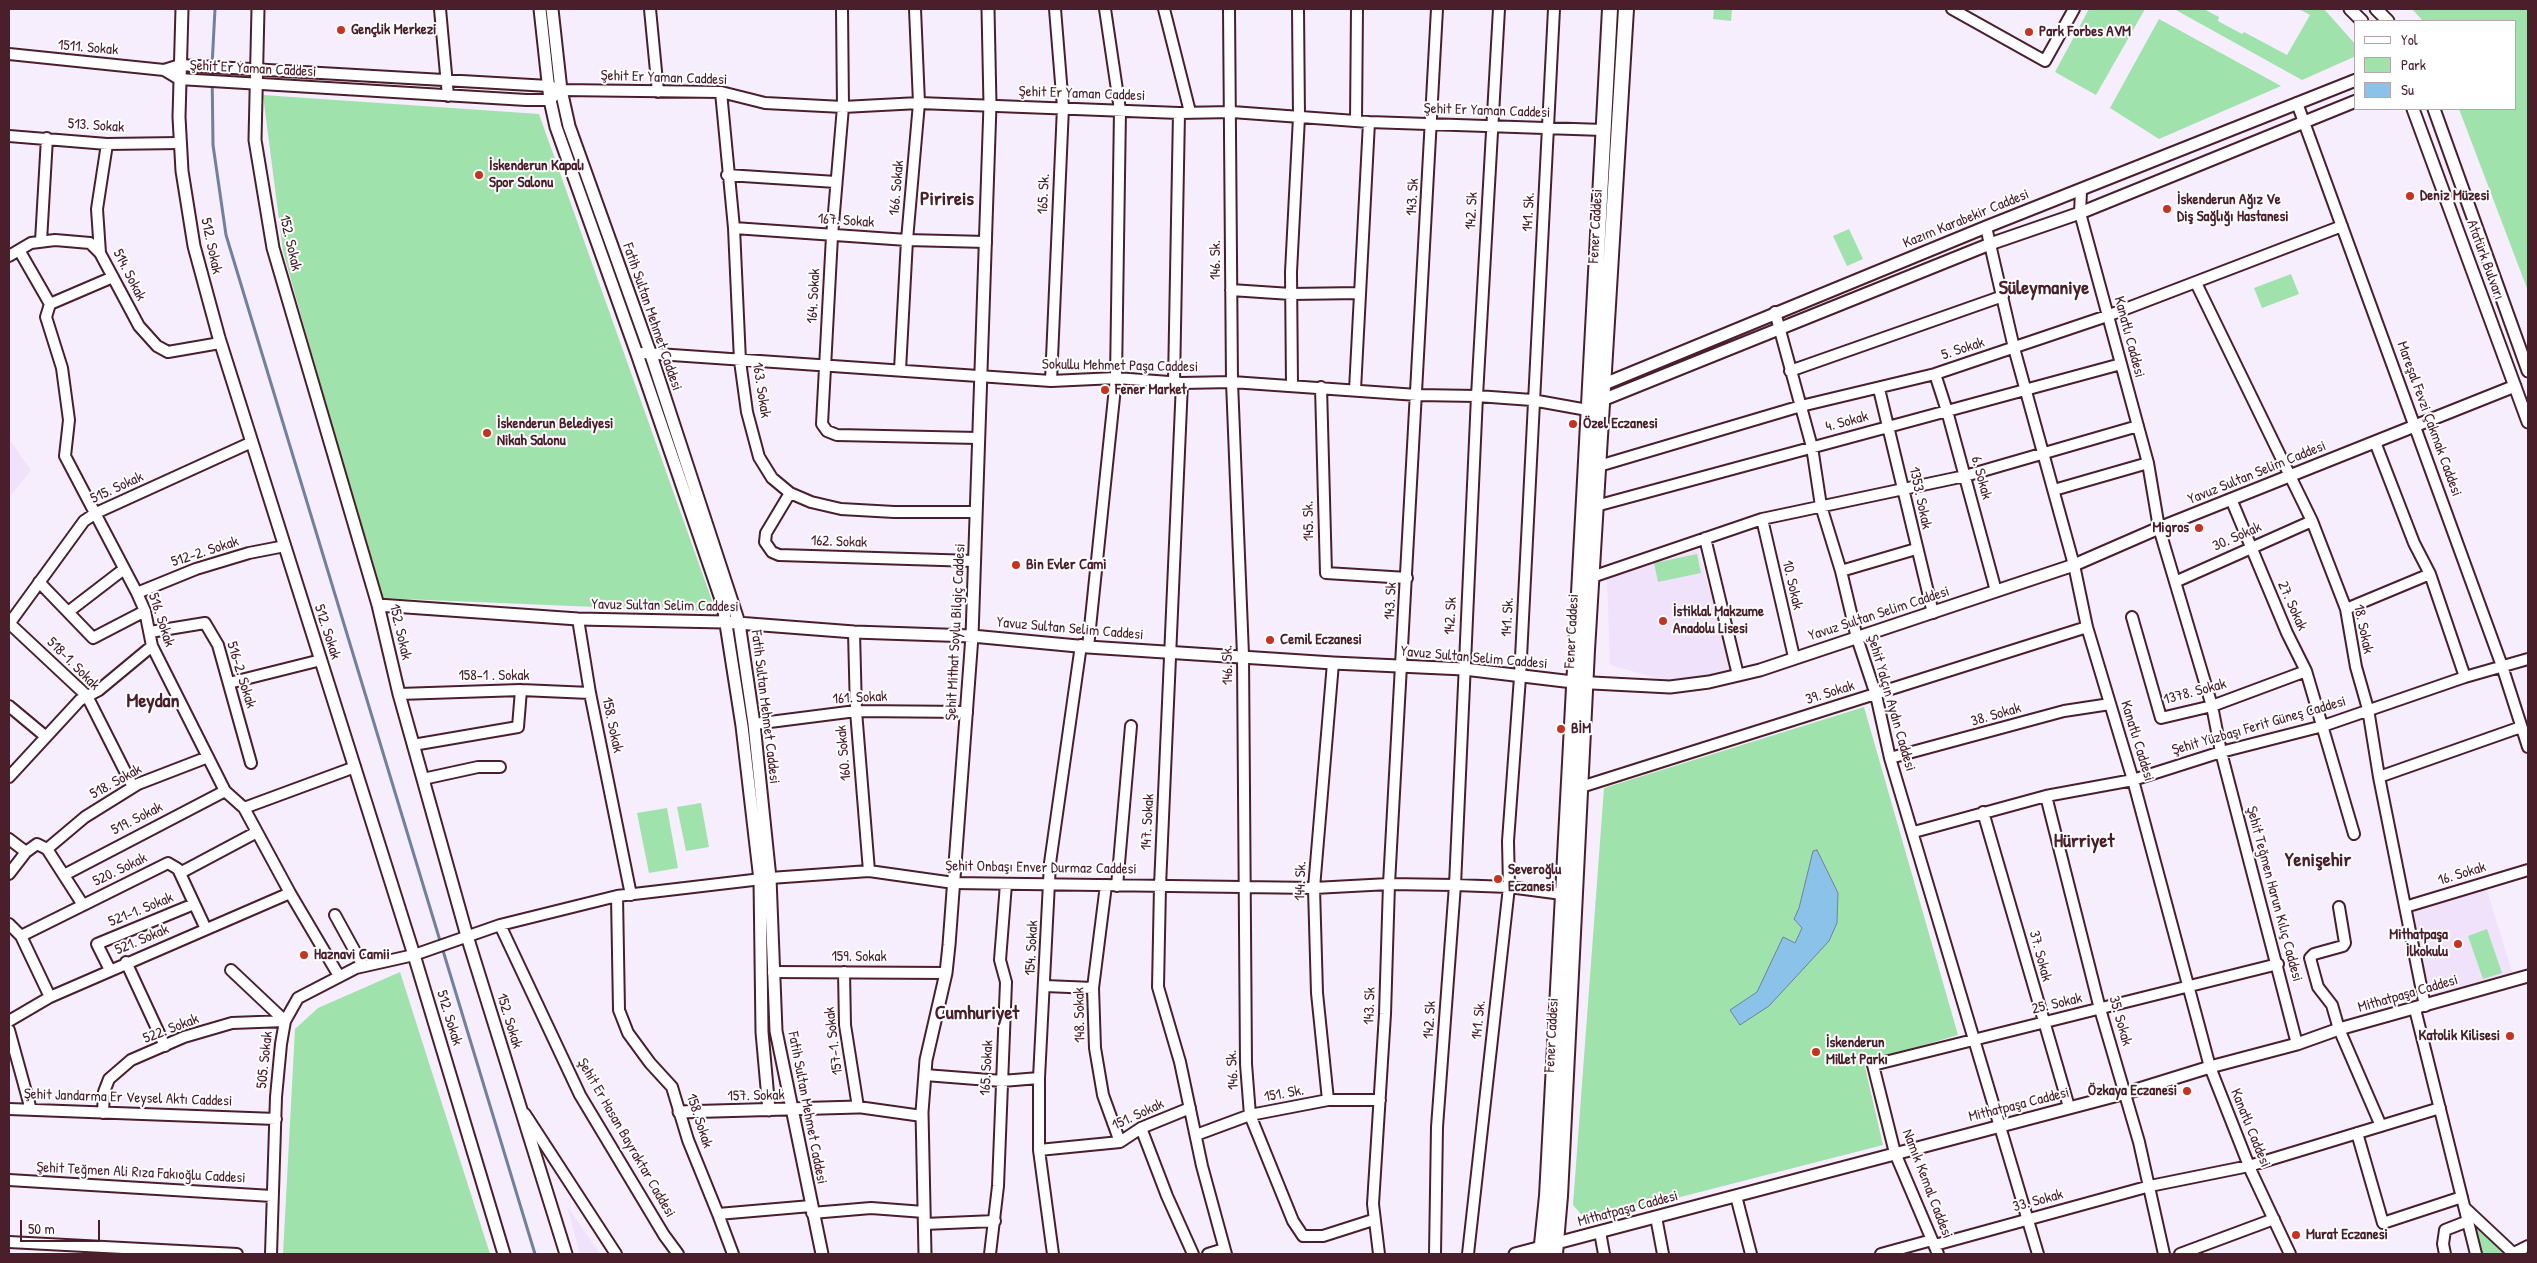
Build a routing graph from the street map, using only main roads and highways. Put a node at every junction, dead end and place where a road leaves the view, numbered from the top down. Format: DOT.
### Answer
graph roads {
  1 [pos="1610,9"];
  2 [pos="1626,9"];
  3 [pos="1595,407"];
  4 [pos="1579,683"];
  5 [pos="1549,1250"];
  1 -- 3 [label="main road, Fener Caddesi"];
  2 -- 3 [label="main road, Fener Caddesi"];
  3 -- 4 [label="main road, Fener Caddesi"];
  3 -- 4 [label="main road, Fener Caddesi"];
  4 -- 5 [label="main road, Fener Caddesi"];
  4 -- 5 [label="main road, Fener Caddesi"];
}
